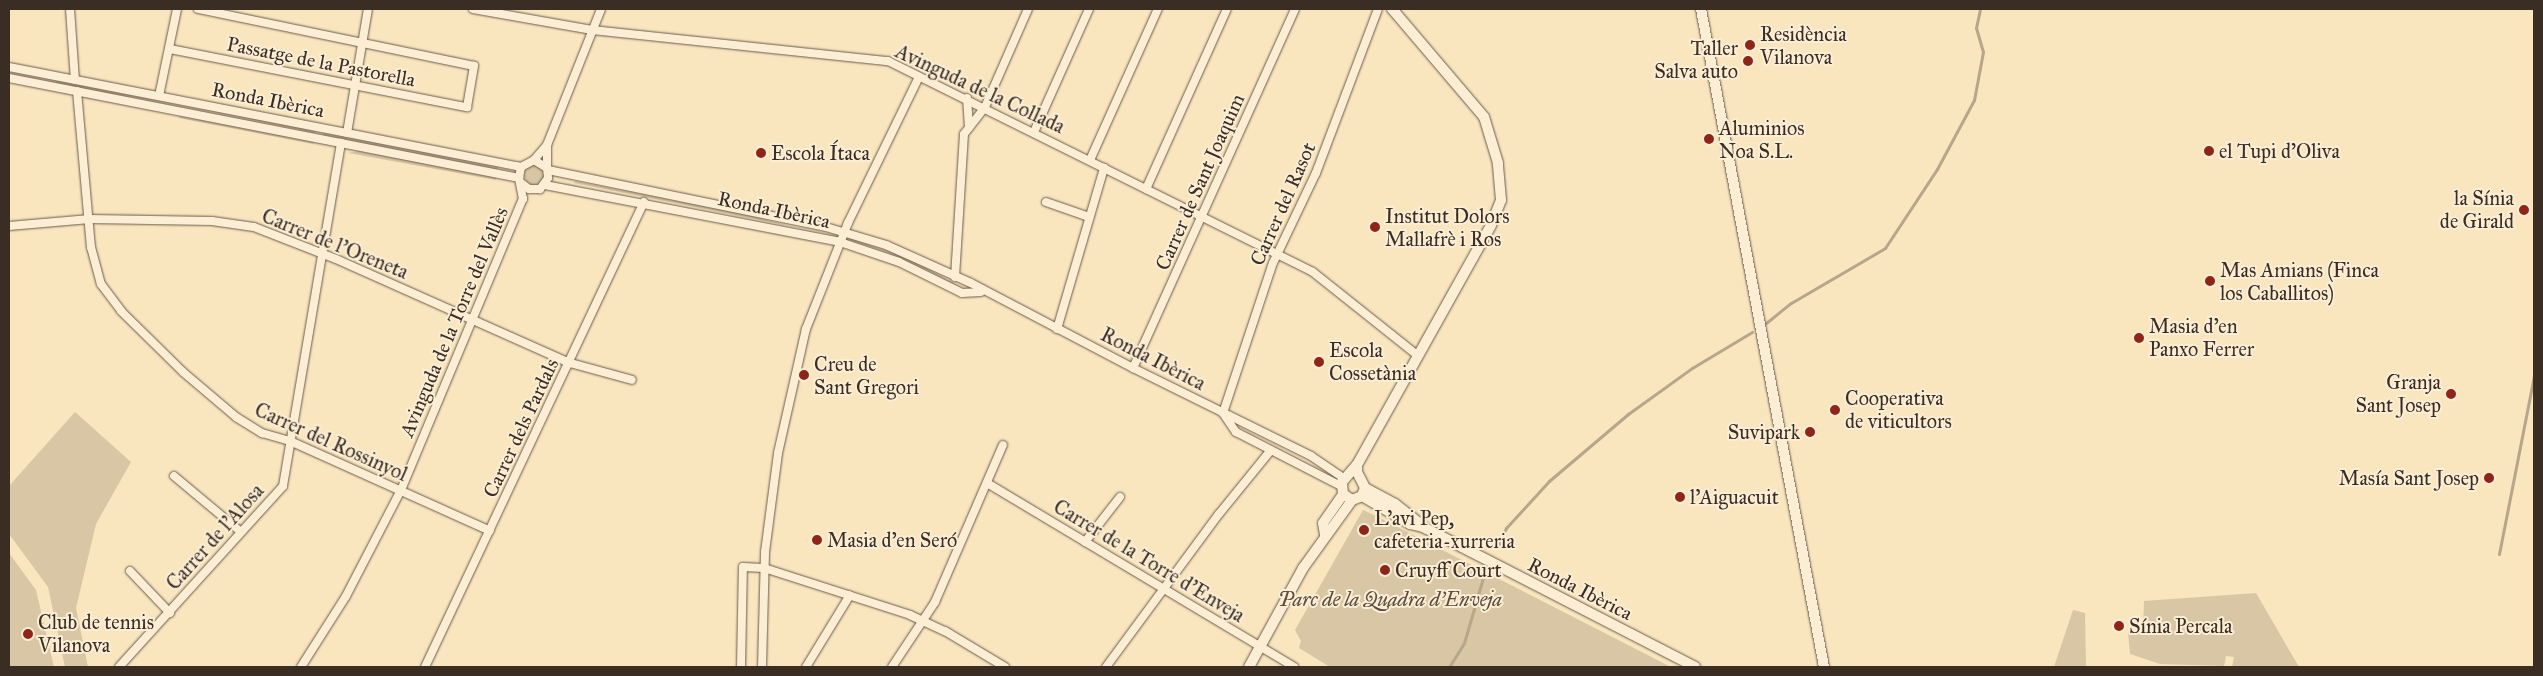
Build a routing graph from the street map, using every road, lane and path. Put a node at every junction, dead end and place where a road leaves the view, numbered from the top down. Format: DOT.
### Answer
graph roads {
  1 [pos="70,9"];
  2 [pos="177,9"];
  3 [pos="198,9"];
  4 [pos="368,9"];
  5 [pos="473,9"];
  6 [pos="601,9"];
  7 [pos="1028,9"];
  8 [pos="1089,9"];
  9 [pos="1158,9"];
  10 [pos="1227,9"];
  11 [pos="1295,9"];
  12 [pos="1378,9"];
  13 [pos="1702,9"];
  14 [pos="1394,10"];
  15 [pos="592,30"];
  16 [pos="361,41"];
  17 [pos="170,49"];
  18 [pos="9,67"];
  19 [pos="919,76"];
  20 [pos="9,78"];
  21 [pos="75,80"];
  22 [pos="354,85"];
  23 [pos="77,91"];
  24 [pos="159,96"];
  25 [pos="967,98"];
  26 [pos="985,107"];
  27 [pos="969,127"];
  28 [pos="347,132"];
  29 [pos="1034,132"];
  30 [pos="341,143"];
  31 [pos="547,144"];
  32 [pos="534,160"];
  33 [pos="1090,160"];
  34 [pos="522,167"];
  35 [pos="1104,168"];
  36 [pos="547,169"];
  37 [pos="520,180"];
  38 [pos="545,185"];
  39 [pos="1146,189"];
  40 [pos="534,190"];
  41 [pos="523,200"];
  42 [pos="644,202"];
  43 [pos="1046,202"];
  44 [pos="1089,217"];
  45 [pos="1203,217"];
  46 [pos="90,219"];
  47 [pos="9,226"];
  48 [pos="845,231"];
  49 [pos="840,242"];
  50 [pos="324,254"];
  51 [pos="1279,254"];
  52 [pos="955,277"];
  53 [pos="988,293"];
  54 [pos="473,320"];
  55 [pos="1057,329"];
  56 [pos="1417,355"];
  57 [pos="570,363"];
  58 [pos="1133,368"];
  59 [pos="632,380"];
  60 [pos="1222,413"];
  61 [pos="290,441"];
  62 [pos="1003,446"];
  63 [pos="1271,450"];
  64 [pos="174,476"];
  65 [pos="1348,482"];
  66 [pos="987,483"];
  67 [pos="401,490"];
  68 [pos="1364,492"];
  69 [pos="1120,497"];
  70 [pos="1352,500"];
  71 [pos="490,531"];
  72 [pos="241,532"];
  73 [pos="1325,535"];
  74 [pos="1085,542"];
  75 [pos="764,568"];
  76 [pos="130,571"];
  77 [pos="1165,590"];
  78 [pos="850,595"];
  79 [pos="170,613"];
  80 [pos="923,620"];
  81 [pos="1260,647"];
  82 [pos="120,667"];
  83 [pos="301,667"];
  84 [pos="425,667"];
  85 [pos="741,667"];
  86 [pos="762,667"];
  87 [pos="806,667"];
  88 [pos="892,667"];
  89 [pos="1005,667"];
  90 [pos="1106,667"];
  91 [pos="1249,667"];
  92 [pos="1294,667"];
  93 [pos="1695,667"];
  94 [pos="1825,667"];
  1 -- 21 [label="street"];
  2 -- 17 [label="street"];
  3 -- 16 [label="street"];
  4 -- 16 [label="street"];
  5 -- 15 [label="street, Avinguda de la Collada"];
  6 -- 15 [label="street"];
  7 -- 26 [label="street"];
  8 -- 29 [label="street"];
  9 -- 33 [label="street"];
  10 -- 39 [label="street"];
  11 -- 45 [label="street, Carrer de Sant Joaquim"];
  12 -- 51 [label="street, Carrer del Rasot"];
  13 -- 94 [label="street"];
  14 -- 56 [label="street"];
  15 -- 19 [label="street, Avinguda de la Collada"];
  15 -- 31 [label="street"];
  16 -- 22 [label="street"];
  16 -- 22 [label="street, Passatge de la Pastorella"];
  17 -- 22 [label="street, Passatge de la Pastorella"];
  17 -- 24 [label="street"];
  18 -- 21 [label="street, Ronda Ibèrica"];
  19 -- 25 [label="street, Avinguda de la Collada"];
  19 -- 48 [label="street"];
  20 -- 23 [label="street, Ronda Ibèrica"];
  21 -- 24 [label="street, Ronda Ibèrica"];
  22 -- 28 [label="street"];
  23 -- 30 [label="street, Ronda Ibèrica"];
  23 -- 46 [label="street, Carrer del Rossinyol"];
  24 -- 28 [label="street, Ronda Ibèrica"];
  25 -- 26 [label="street, Avinguda de la Collada"];
  25 -- 27 [label="street"];
  26 -- 27 [label="street"];
  26 -- 29 [label="street, Avinguda de la Collada"];
  27 -- 52 [label="street"];
  28 -- 34 [label="street, Ronda Ibèrica"];
  29 -- 33 [label="street, Avinguda de la Collada"];
  30 -- 37 [label="street, Ronda Ibèrica"];
  30 -- 50 [label="street, Carrer de l'Alosa"];
  31 -- 32 [label="street"];
  31 -- 36 [label="street"];
  32 -- 34 [label="street"];
  32 -- 36 [label="street, Ronda Ibèrica"];
  33 -- 35 [label="street, Avinguda de la Collada"];
  34 -- 37 [label="street"];
  35 -- 39 [label="street, Avinguda de la Collada"];
  35 -- 44 [label="street"];
  36 -- 38 [label="street"];
  36 -- 48 [label="street, Ronda Ibèrica"];
  37 -- 40 [label="street, Ronda Ibèrica"];
  37 -- 41 [label="street, Avinguda de la Torre del Vallès"];
  38 -- 40 [label="street"];
  38 -- 42 [label="street, Ronda Ibèrica"];
  39 -- 45 [label="street, Avinguda de la Collada"];
  40 -- 41 [label="street, Avinguda de la Torre del Vallès"];
  41 -- 54 [label="street, Avinguda de la Torre del Vallès"];
  42 -- 49 [label="street, Ronda Ibèrica"];
  42 -- 57 [label="street, Carrer dels Pardals"];
  43 -- 44 [label="street"];
  44 -- 55 [label="street"];
  45 -- 51 [label="street, Avinguda de la Collada"];
  45 -- 58 [label="street, Carrer de Sant Joaquim"];
  46 -- 47 [label="street, Carrer de l'Oreneta"];
  46 -- 50 [label="street, Carrer de l'Oreneta"];
  46 -- 61 [label="street, Carrer del Rossinyol"];
  48 -- 49 [label="street"];
  48 -- 52 [label="street, Ronda Ibèrica"];
  49 -- 53 [label="street, Ronda Ibèrica"];
  49 -- 75 [label="street"];
  50 -- 54 [label="street, Carrer de l'Oreneta"];
  50 -- 61 [label="street, Carrer de l'Alosa"];
  51 -- 56 [label="street, Avinguda de la Collada"];
  51 -- 60 [label="street, Carrer del Rasot"];
  52 -- 53 [label="street, Ronda Ibèrica"];
  53 -- 55 [label="street, Ronda Ibèrica"];
  54 -- 57 [label="street, Carrer de l'Oreneta"];
  54 -- 67 [label="street, Avinguda de la Torre del Vallès"];
  55 -- 58 [label="street, Ronda Ibèrica"];
  56 -- 65 [label="street"];
  57 -- 59 [label="street, Carrer de l'Oreneta"];
  57 -- 71 [label="street, Carrer dels Pardals"];
  58 -- 60 [label="street, Ronda Ibèrica"];
  60 -- 63 [label="street, Ronda Ibèrica"];
  60 -- 65 [label="street, Ronda Ibèrica"];
  61 -- 67 [label="street, Carrer del Rossinyol"];
  61 -- 72 [label="street, Carrer de l'Alosa"];
  62 -- 66 [label="street"];
  63 -- 65 [label="street, Ronda Ibèrica"];
  63 -- 77 [label="street"];
  64 -- 72 [label="street"];
  65 -- 68 [label="street"];
  65 -- 70 [label="street"];
  65 -- 73 [label="street"];
  66 -- 74 [label="street, Carrer de la Torre d'Enveja"];
  66 -- 80 [label="street"];
  67 -- 71 [label="street, Carrer del Rossinyol"];
  67 -- 83 [label="street, Avinguda de la Torre del Vallès"];
  68 -- 70 [label="street"];
  68 -- 93 [label="street, Ronda Ibèrica"];
  69 -- 74 [label="street"];
  70 -- 73 [label="street"];
  71 -- 84 [label="street, Carrer dels Pardals"];
  72 -- 79 [label="street, Carrer de l'Alosa"];
  73 -- 81 [label="street"];
  74 -- 77 [label="street, Carrer de la Torre d'Enveja"];
  75 -- 78 [label="street"];
  75 -- 85 [label="street"];
  75 -- 86 [label="street"];
  76 -- 79 [label="street"];
  77 -- 81 [label="street, Carrer de la Torre d'Enveja"];
  77 -- 90 [label="street"];
  78 -- 80 [label="street"];
  78 -- 87 [label="street"];
  79 -- 82 [label="street, Carrer de l'Alosa"];
  80 -- 88 [label="street"];
  80 -- 89 [label="street"];
  81 -- 91 [label="street"];
  81 -- 92 [label="street, Carrer de la Torre d'Enveja"];
}
